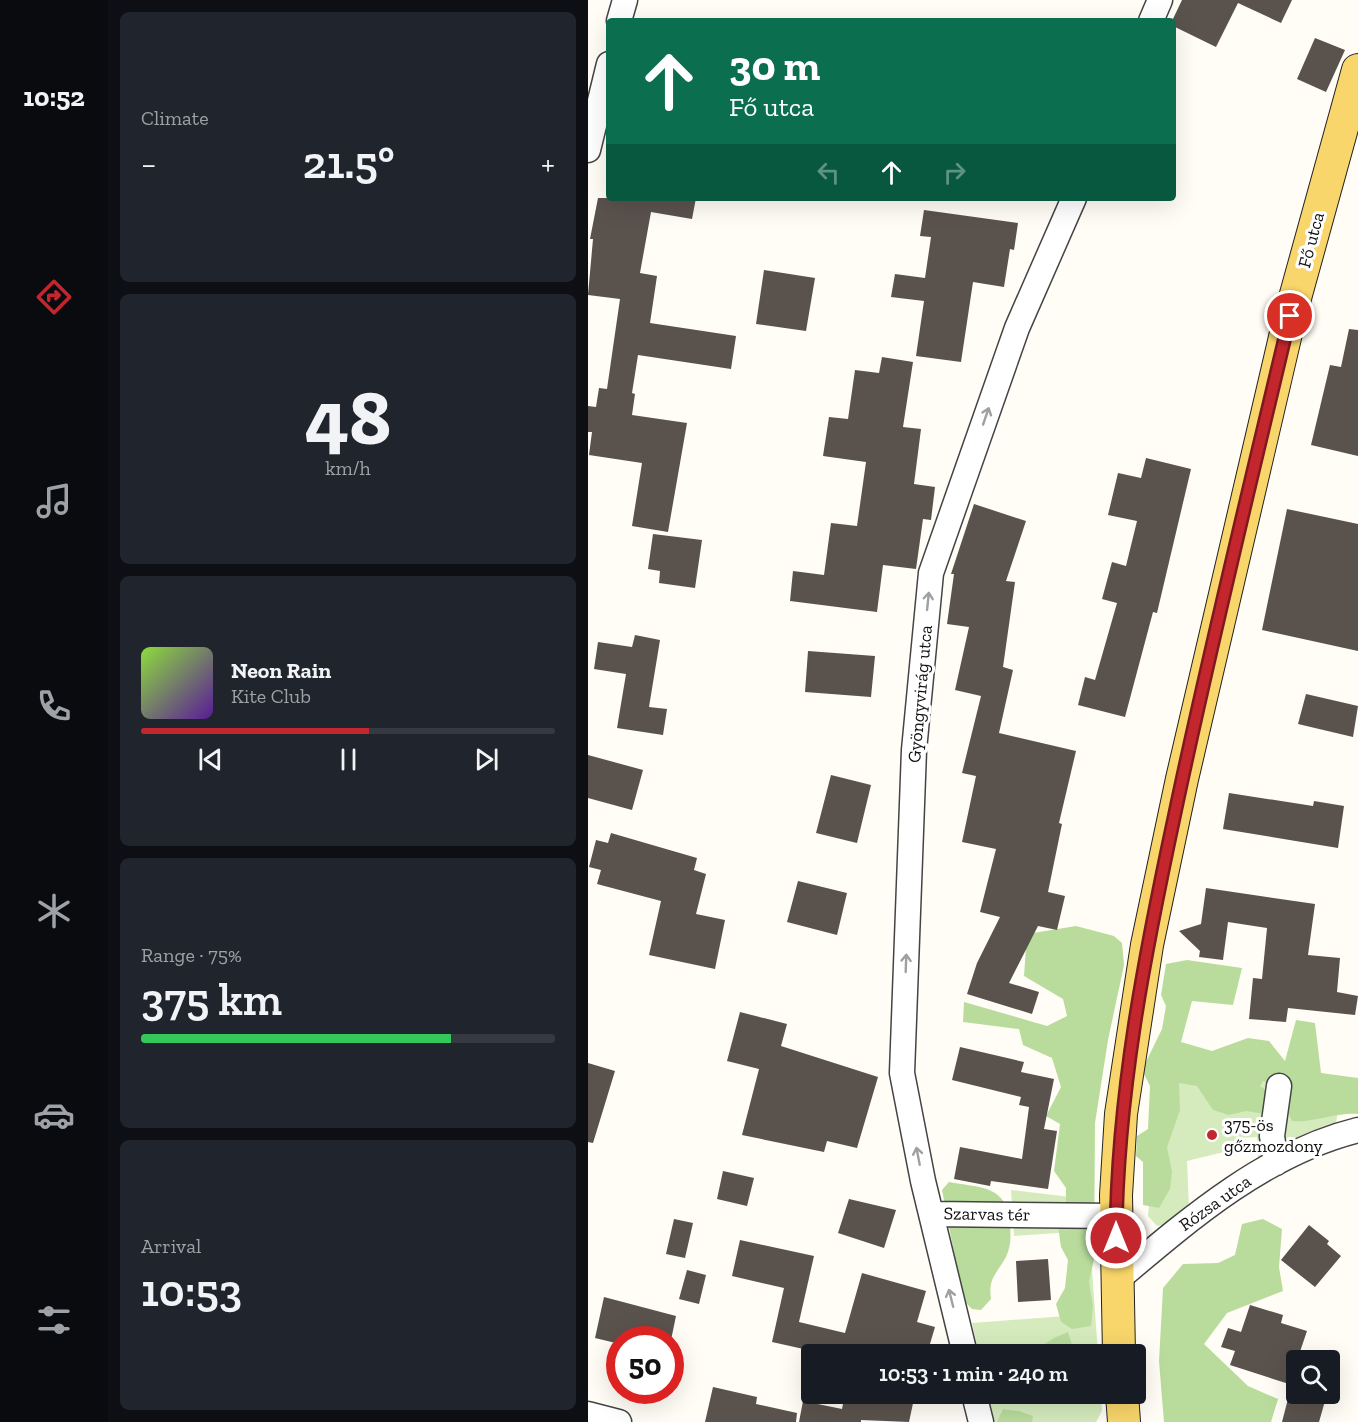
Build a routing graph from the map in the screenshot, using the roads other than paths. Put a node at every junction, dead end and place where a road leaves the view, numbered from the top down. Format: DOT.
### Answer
graph roads {
  1 [pos="625,0"];
  2 [pos="1160,0"];
  3 [pos="621,18"];
  4 [pos="1152,18"];
  5 [pos="1358,70"];
  6 [pos="606,76"];
  7 [pos="588,150"];
  8 [pos="1073,201"];
  9 [pos="1280,1086"];
  10 [pos="1358,1130"];
  11 [pos="1276,1162"];
  12 [pos="930,1214"];
  13 [pos="1116,1216"];
  14 [pos="1116,1281"];
  15 [pos="962,1344"];
  16 [pos="1119,1344"];
  17 [pos="976,1404"];
  18 [pos="1123,1404"];
  19 [pos="588,1414"];
  20 [pos="619,1422"];
  21 [pos="981,1422"];
  22 [pos="1124,1422"];
  1 -- 3 [label="street"];
  2 -- 4 [label="street"];
  5 -- 13 [label="main road, Fő utca"];
  6 -- 7 [label="street"];
  12 -- 8 [label="street, Gyöngyvirág utca, one-way"];
  9 -- 11 [label="street"];
  10 -- 11 [label="street, Rózsa utca"];
  11 -- 14 [label="street, Rózsa utca"];
  12 -- 13 [label="street, Szarvas tér"];
  15 -- 12 [label="street, Szarvas tér, one-way"];
  13 -- 14 [label="main road, Fő utca"];
  14 -- 16 [label="main road, Fő utca"];
  17 -- 21 [label="street"];
  18 -- 22 [label="main road"];
  19 -- 20 [label="street"];
}
